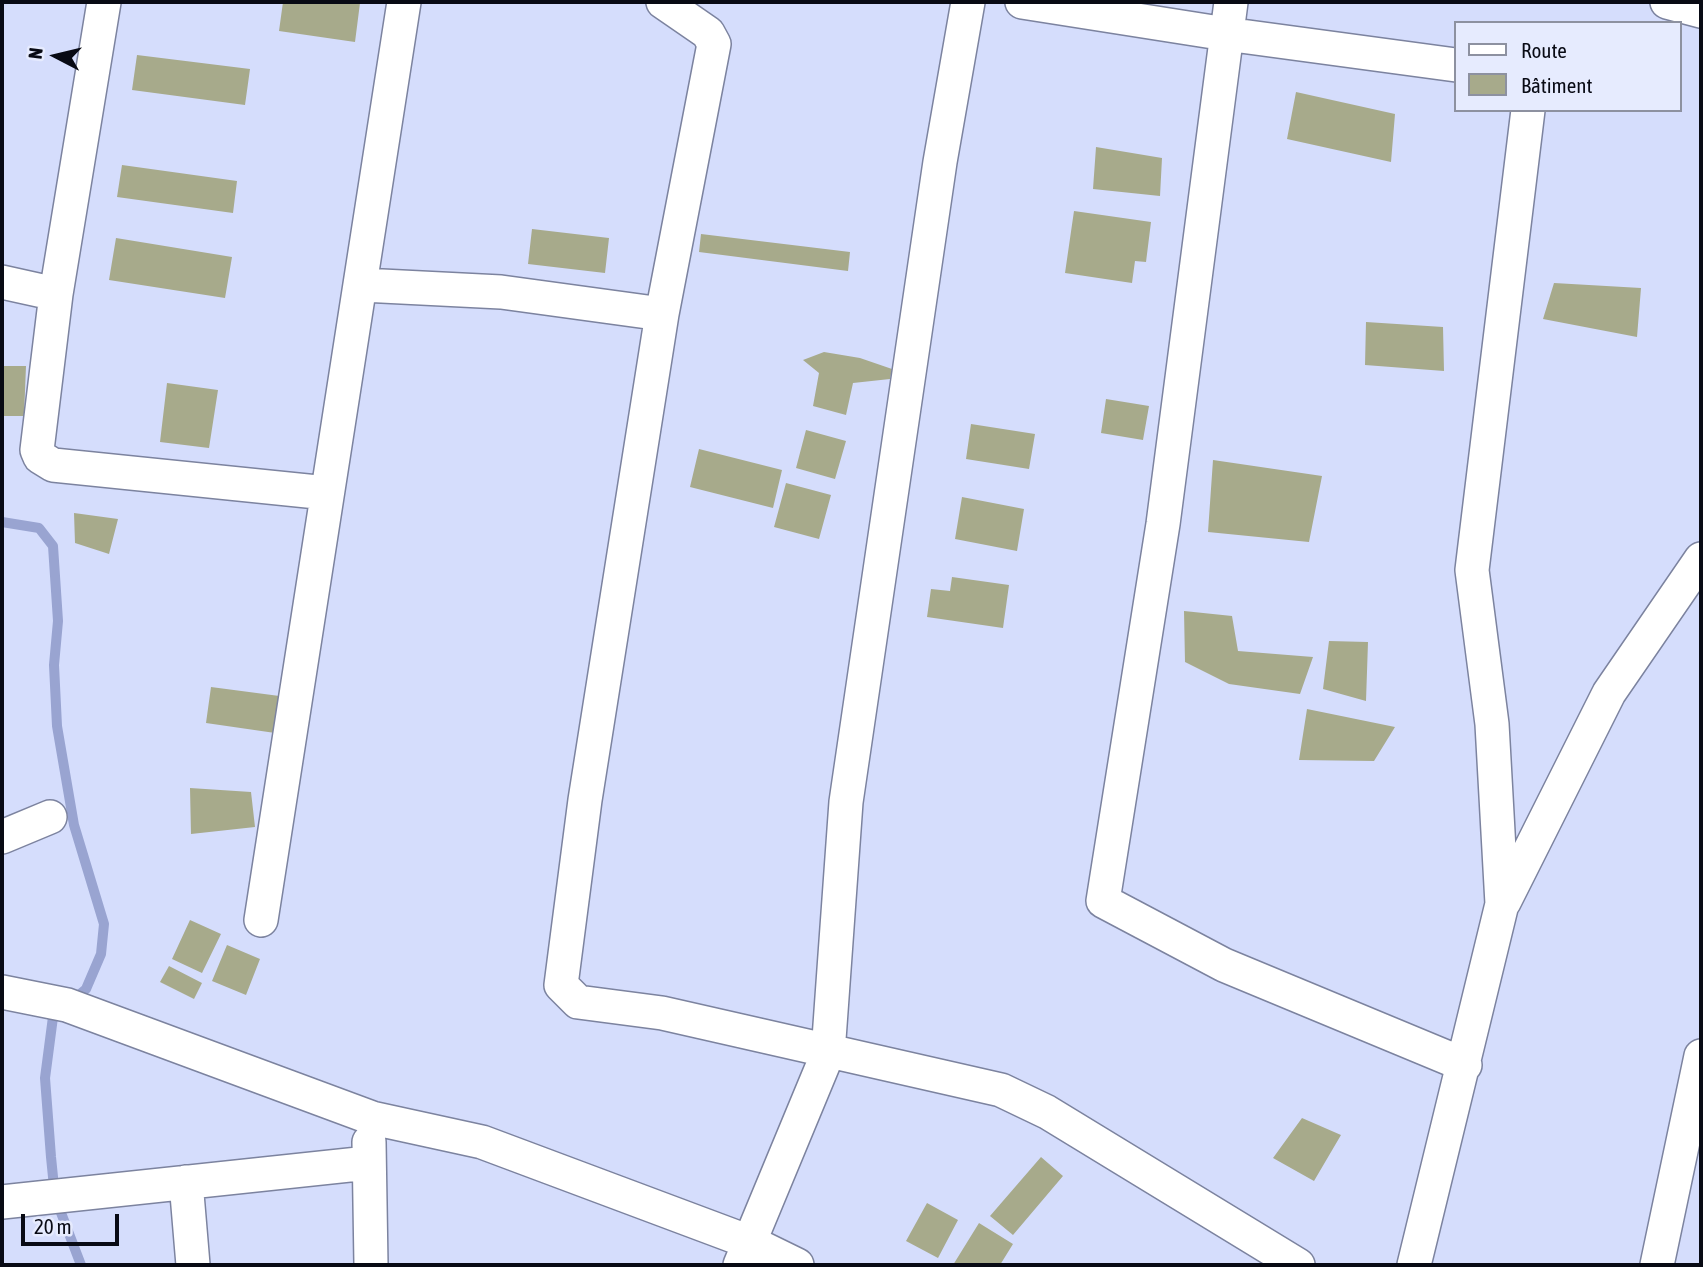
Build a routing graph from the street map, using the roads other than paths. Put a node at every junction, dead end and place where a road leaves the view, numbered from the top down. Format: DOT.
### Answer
graph roads {
  1 [pos="104,2"];
  2 [pos="404,2"];
  3 [pos="663,2"];
  4 [pos="968,2"];
  5 [pos="1022,2"];
  6 [pos="1231,2"];
  7 [pos="1665,2"];
  8 [pos="1701,11"];
  9 [pos="1660,21"];
  10 [pos="1226,34"];
  11 [pos="1454,65"];
  12 [pos="1528,112"];
  13 [pos="2,282"];
  14 [pos="362,285"];
  15 [pos="56,294"];
  16 [pos="662,314"];
  17 [pos="327,493"];
  18 [pos="1701,559"];
  19 [pos="51,817"];
  20 [pos="2,837"];
  21 [pos="1502,904"];
  22 [pos="261,920"];
  23 [pos="2,992"];
  24 [pos="828,1053"];
  25 [pos="1701,1056"];
  26 [pos="1465,1065"];
  27 [pos="372,1118"];
  28 [pos="368,1163"];
  29 [pos="186,1182"];
  30 [pos="2,1202"];
  31 [pos="746,1254"];
  32 [pos="192,1265"];
  33 [pos="371,1265"];
  34 [pos="797,1265"];
  35 [pos="1298,1265"];
  36 [pos="1414,1265"];
  37 [pos="1657,1265"];
  1 -- 15 [label="street"];
  2 -- 14 [label="street"];
  3 -- 16 [label="street"];
  4 -- 24 [label="street"];
  5 -- 10 [label="street"];
  6 -- 10 [label="street"];
  7 -- 8 [label="street"];
  7 -- 9 [label="street"];
  10 -- 11 [label="street"];
  10 -- 26 [label="street"];
  12 -- 21 [label="street"];
  13 -- 15 [label="street"];
  14 -- 16 [label="street"];
  14 -- 17 [label="street"];
  15 -- 17 [label="street"];
  16 -- 24 [label="street"];
  17 -- 22 [label="street"];
  18 -- 21 [label="street"];
  19 -- 20 [label="street"];
  21 -- 26 [label="street"];
  23 -- 27 [label="street"];
  24 -- 31 [label="street"];
  24 -- 35 [label="street"];
  25 -- 37 [label="street"];
  26 -- 36 [label="street"];
  27 -- 28 [label="street"];
  27 -- 31 [label="street"];
  28 -- 29 [label="street"];
  28 -- 33 [label="street"];
  29 -- 30 [label="street"];
  29 -- 32 [label="street"];
  31 -- 34 [label="street"];
}
